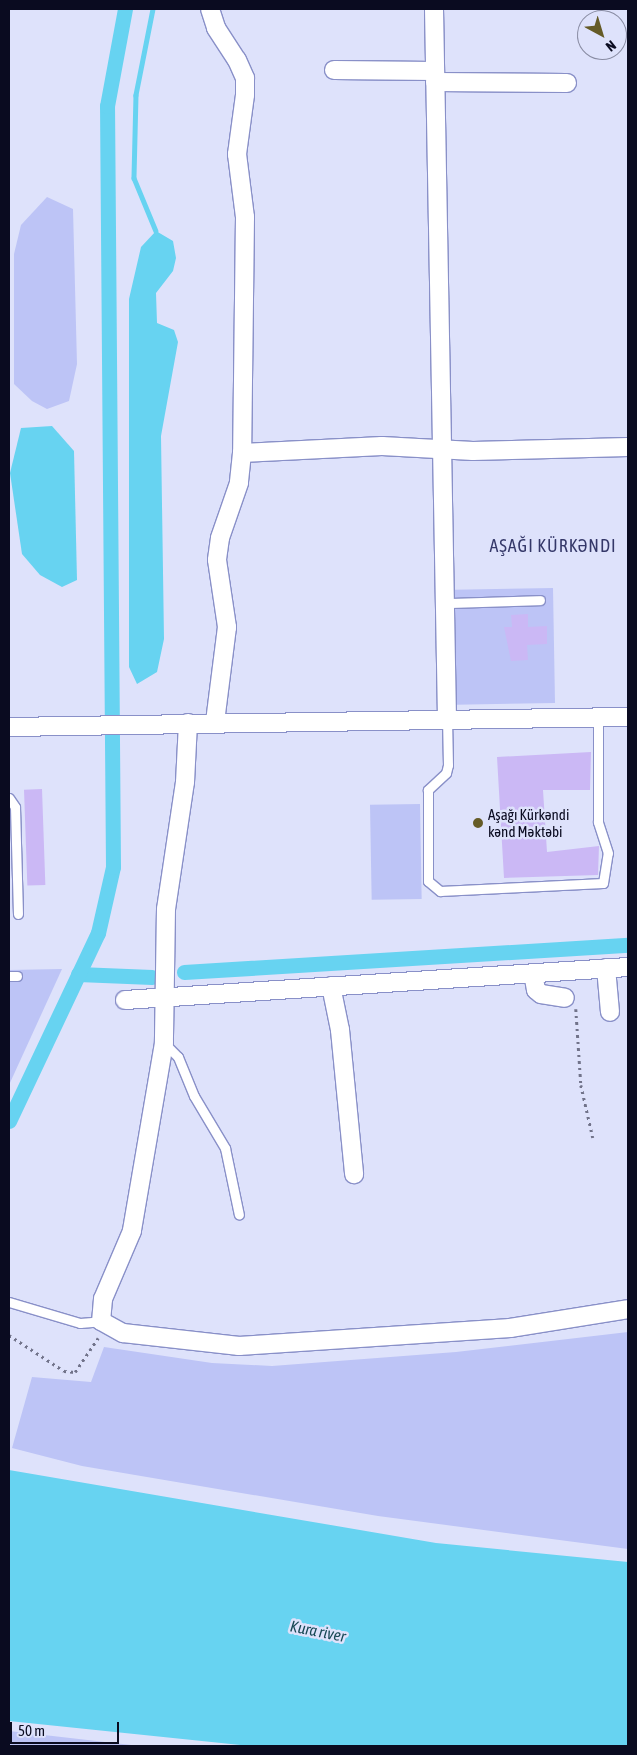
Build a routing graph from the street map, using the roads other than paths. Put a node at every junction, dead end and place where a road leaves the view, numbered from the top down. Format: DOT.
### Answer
graph roads {
  1 [pos="210,9"];
  2 [pos="434,9"];
  3 [pos="334,70"];
  4 [pos="435,77"];
  5 [pos="567,83"];
  6 [pos="628,447"];
  7 [pos="443,450"];
  8 [pos="242,453"];
  9 [pos="540,600"];
  10 [pos="446,603"];
  11 [pos="598,717"];
  12 [pos="628,717"];
  13 [pos="447,718"];
  14 [pos="215,722"];
  15 [pos="188,723"];
  16 [pos="9,727"];
  17 [pos="9,798"];
  18 [pos="18,914"];
  19 [pos="628,967"];
  20 [pos="606,968"];
  21 [pos="534,973"];
  22 [pos="331,986"];
  23 [pos="164,998"];
  24 [pos="570,999"];
  25 [pos="125,1000"];
  26 [pos="610,1012"];
  27 [pos="164,1042"];
  28 [pos="354,1174"];
  29 [pos="239,1215"];
  30 [pos="9,1302"];
  31 [pos="628,1309"];
  32 [pos="103,1323"];
  1 -- 8 [label="street"];
  2 -- 4 [label="street"];
  3 -- 4 [label="street"];
  4 -- 5 [label="street"];
  4 -- 7 [label="street"];
  6 -- 7 [label="street"];
  7 -- 8 [label="street"];
  7 -- 10 [label="street"];
  8 -- 14 [label="street"];
  9 -- 10 [label="lane"];
  10 -- 13 [label="street"];
  11 -- 12 [label="street"];
  11 -- 13 [label="street"];
  11 -- 13 [label="lane"];
  13 -- 14 [label="street"];
  14 -- 15 [label="street"];
  15 -- 16 [label="street"];
  15 -- 23 [label="street"];
  17 -- 18 [label="lane"];
  19 -- 20 [label="street"];
  20 -- 21 [label="street"];
  20 -- 26 [label="street"];
  21 -- 22 [label="street"];
  21 -- 24 [label="street"];
  22 -- 23 [label="street"];
  22 -- 28 [label="street"];
  23 -- 25 [label="street"];
  23 -- 27 [label="street"];
  27 -- 29 [label="lane"];
  27 -- 32 [label="street"];
  30 -- 32 [label="lane"];
  31 -- 32 [label="street"];
}
